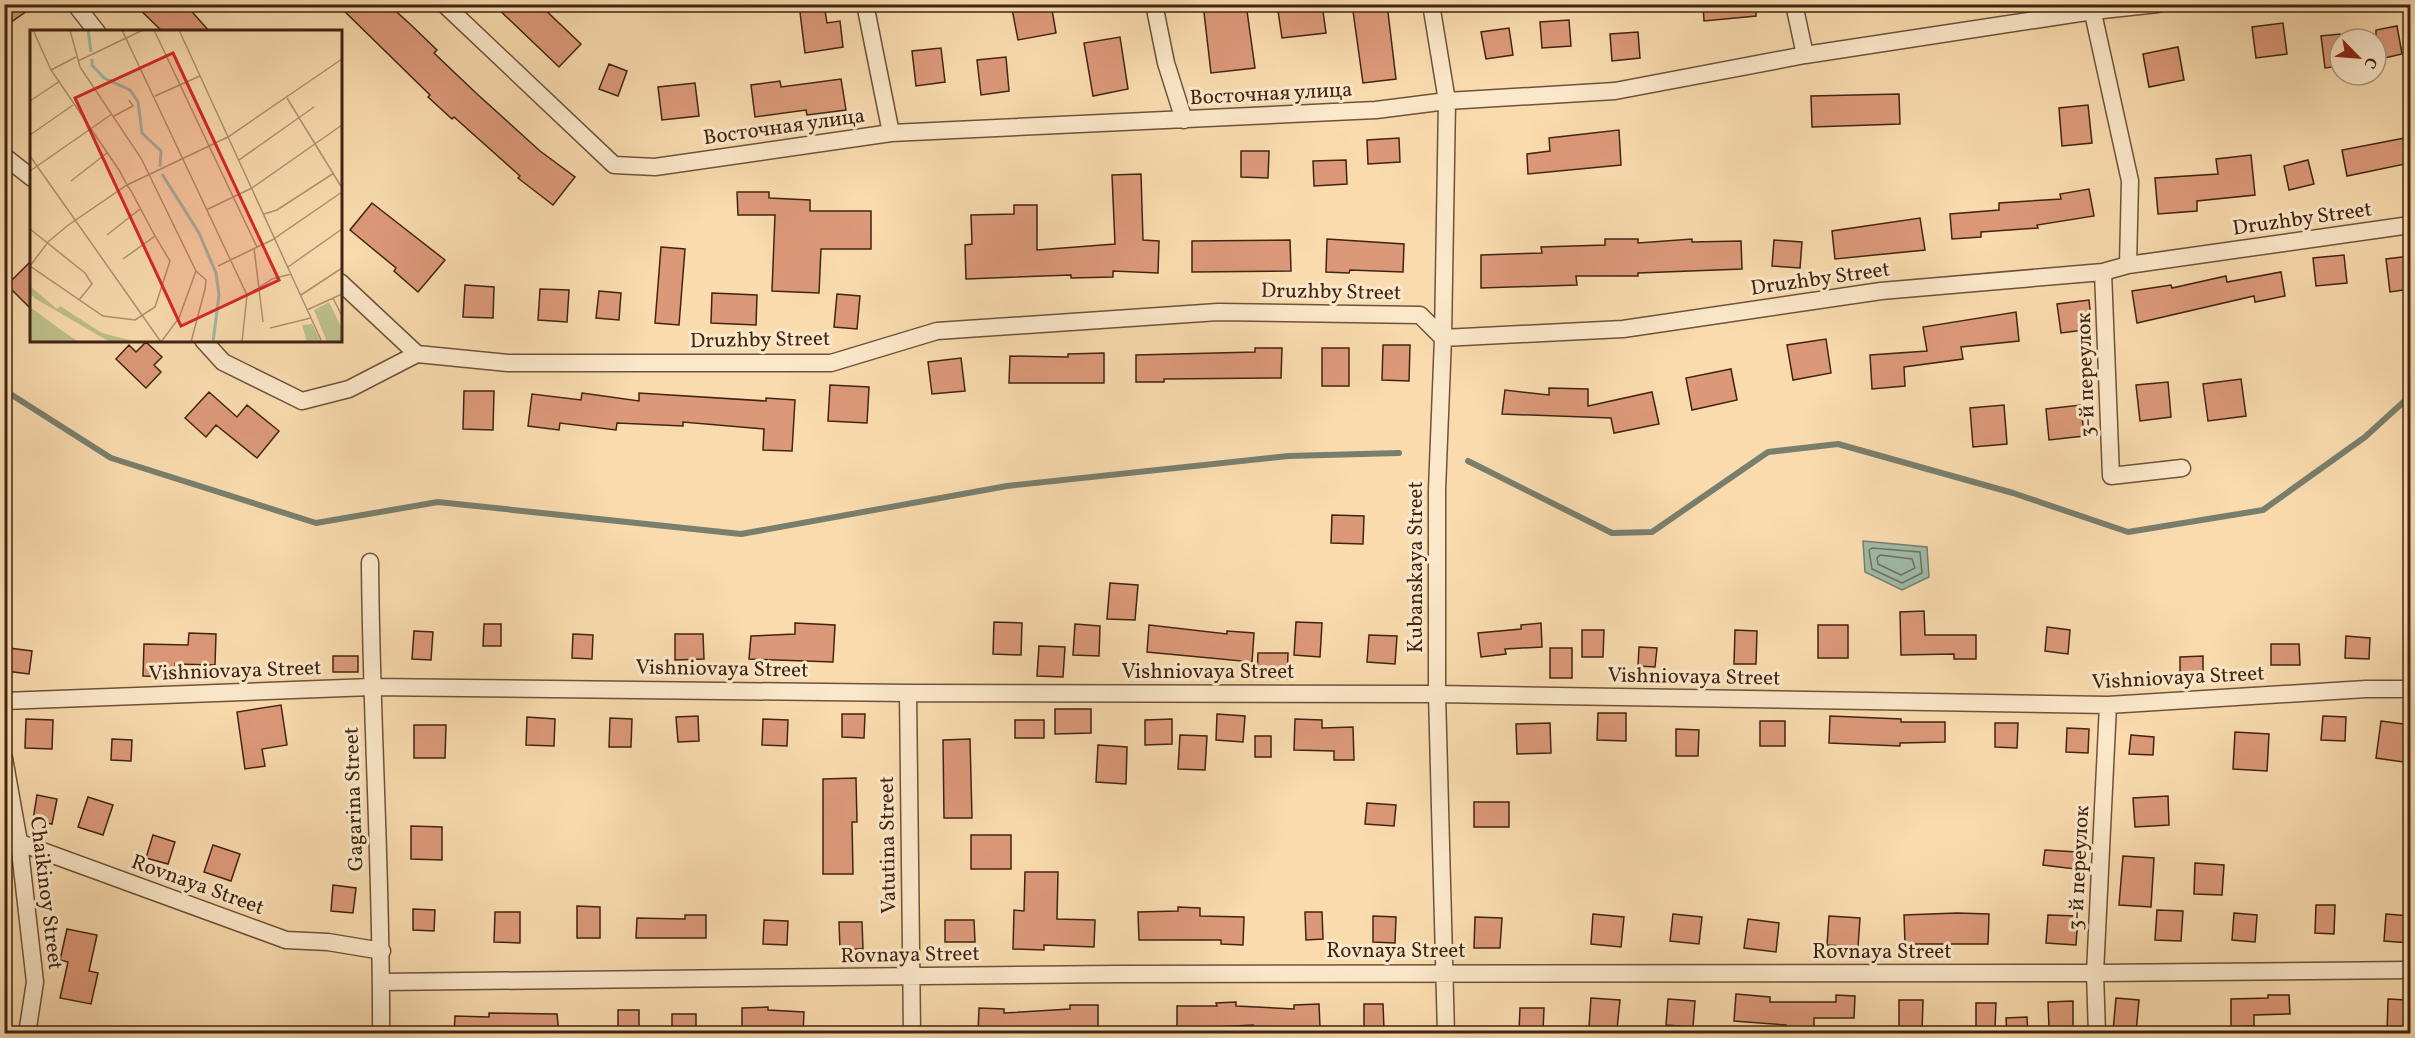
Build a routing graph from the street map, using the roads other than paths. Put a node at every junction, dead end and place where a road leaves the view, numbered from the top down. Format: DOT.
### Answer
graph roads {
  1 [pos="75,4"];
  2 [pos="444,4"];
  3 [pos="865,4"];
  4 [pos="1154,4"];
  5 [pos="1431,4"];
  6 [pos="1794,4"];
  7 [pos="2158,4"];
  8 [pos="2092,8"];
  9 [pos="95,30"];
  10 [pos="1805,55"];
  11 [pos="1447,101"];
  12 [pos="1184,120"];
  13 [pos="891,133"];
  14 [pos="4,156"];
  15 [pos="30,176"];
  16 [pos="2410,225"];
  17 [pos="2128,265"];
  18 [pos="2103,272"];
  19 [pos="342,284"];
  20 [pos="1443,338"];
  21 [pos="205,342"];
  22 [pos="417,354"];
  23 [pos="2182,468"];
  24 [pos="370,562"];
  25 [pos="371,687"];
  26 [pos="2410,689"];
  27 [pos="908,693"];
  28 [pos="1437,694"];
  29 [pos="4,701"];
  30 [pos="2108,705"];
  31 [pos="4,758"];
  32 [pos="12,839"];
  33 [pos="382,951"];
  34 [pos="2410,970"];
  35 [pos="1443,972"];
  36 [pos="2096,973"];
  37 [pos="910,977"];
  38 [pos="382,982"];
  39 [pos="27,1034"];
  40 [pos="381,1034"];
  41 [pos="912,1034"];
  42 [pos="1446,1034"];
  43 [pos="2097,1034"];
  1 -- 9 [label="street"];
  2 -- 13 [label="street, Восточная улица"];
  3 -- 13 [label="street"];
  4 -- 12 [label="street"];
  5 -- 11 [label="street, Kubanskaya Street"];
  6 -- 10 [label="street"];
  7 -- 8 [label="street, Восточная улица"];
  8 -- 10 [label="street, Восточная улица"];
  8 -- 17 [label="street"];
  10 -- 11 [label="street, Восточная улица"];
  11 -- 12 [label="street, Восточная улица"];
  11 -- 20 [label="street, Kubanskaya Street"];
  12 -- 13 [label="street, Восточная улица"];
  14 -- 15 [label="street"];
  16 -- 17 [label="street, Druzhby Street"];
  17 -- 18 [label="street, Druzhby Street"];
  18 -- 20 [label="street, Druzhby Street"];
  18 -- 23 [label="street, 3-й переулок"];
  19 -- 22 [label="street"];
  20 -- 22 [label="street, Druzhby Street"];
  20 -- 28 [label="street, Kubanskaya Street"];
  21 -- 22 [label="street"];
  24 -- 25 [label="street, Gagarina Street"];
  25 -- 27 [label="street, Vishniovaya Street"];
  25 -- 29 [label="street, Vishniovaya Street"];
  25 -- 33 [label="street, Gagarina Street"];
  26 -- 30 [label="street, Vishniovaya Street"];
  27 -- 28 [label="street, Vishniovaya Street"];
  27 -- 37 [label="street, Vatutina Street"];
  28 -- 30 [label="street, Vishniovaya Street"];
  28 -- 35 [label="street, Kubanskaya Street"];
  30 -- 36 [label="street, 3-й переулок"];
  31 -- 32 [label="street, Chaikinoy Street"];
  32 -- 33 [label="street, Rovnaya Street"];
  32 -- 39 [label="street, Chaikinoy Street"];
  33 -- 38 [label="street, Gagarina Street"];
  34 -- 36 [label="street, Rovnaya Street"];
  35 -- 36 [label="street, Rovnaya Street"];
  35 -- 37 [label="street, Rovnaya Street"];
  35 -- 42 [label="street, Kubanskaya Street"];
  36 -- 43 [label="street, 3-й переулок"];
  37 -- 38 [label="street, Rovnaya Street"];
  37 -- 41 [label="street, Vatutina Street"];
  38 -- 40 [label="street, Gagarina Street"];
}
